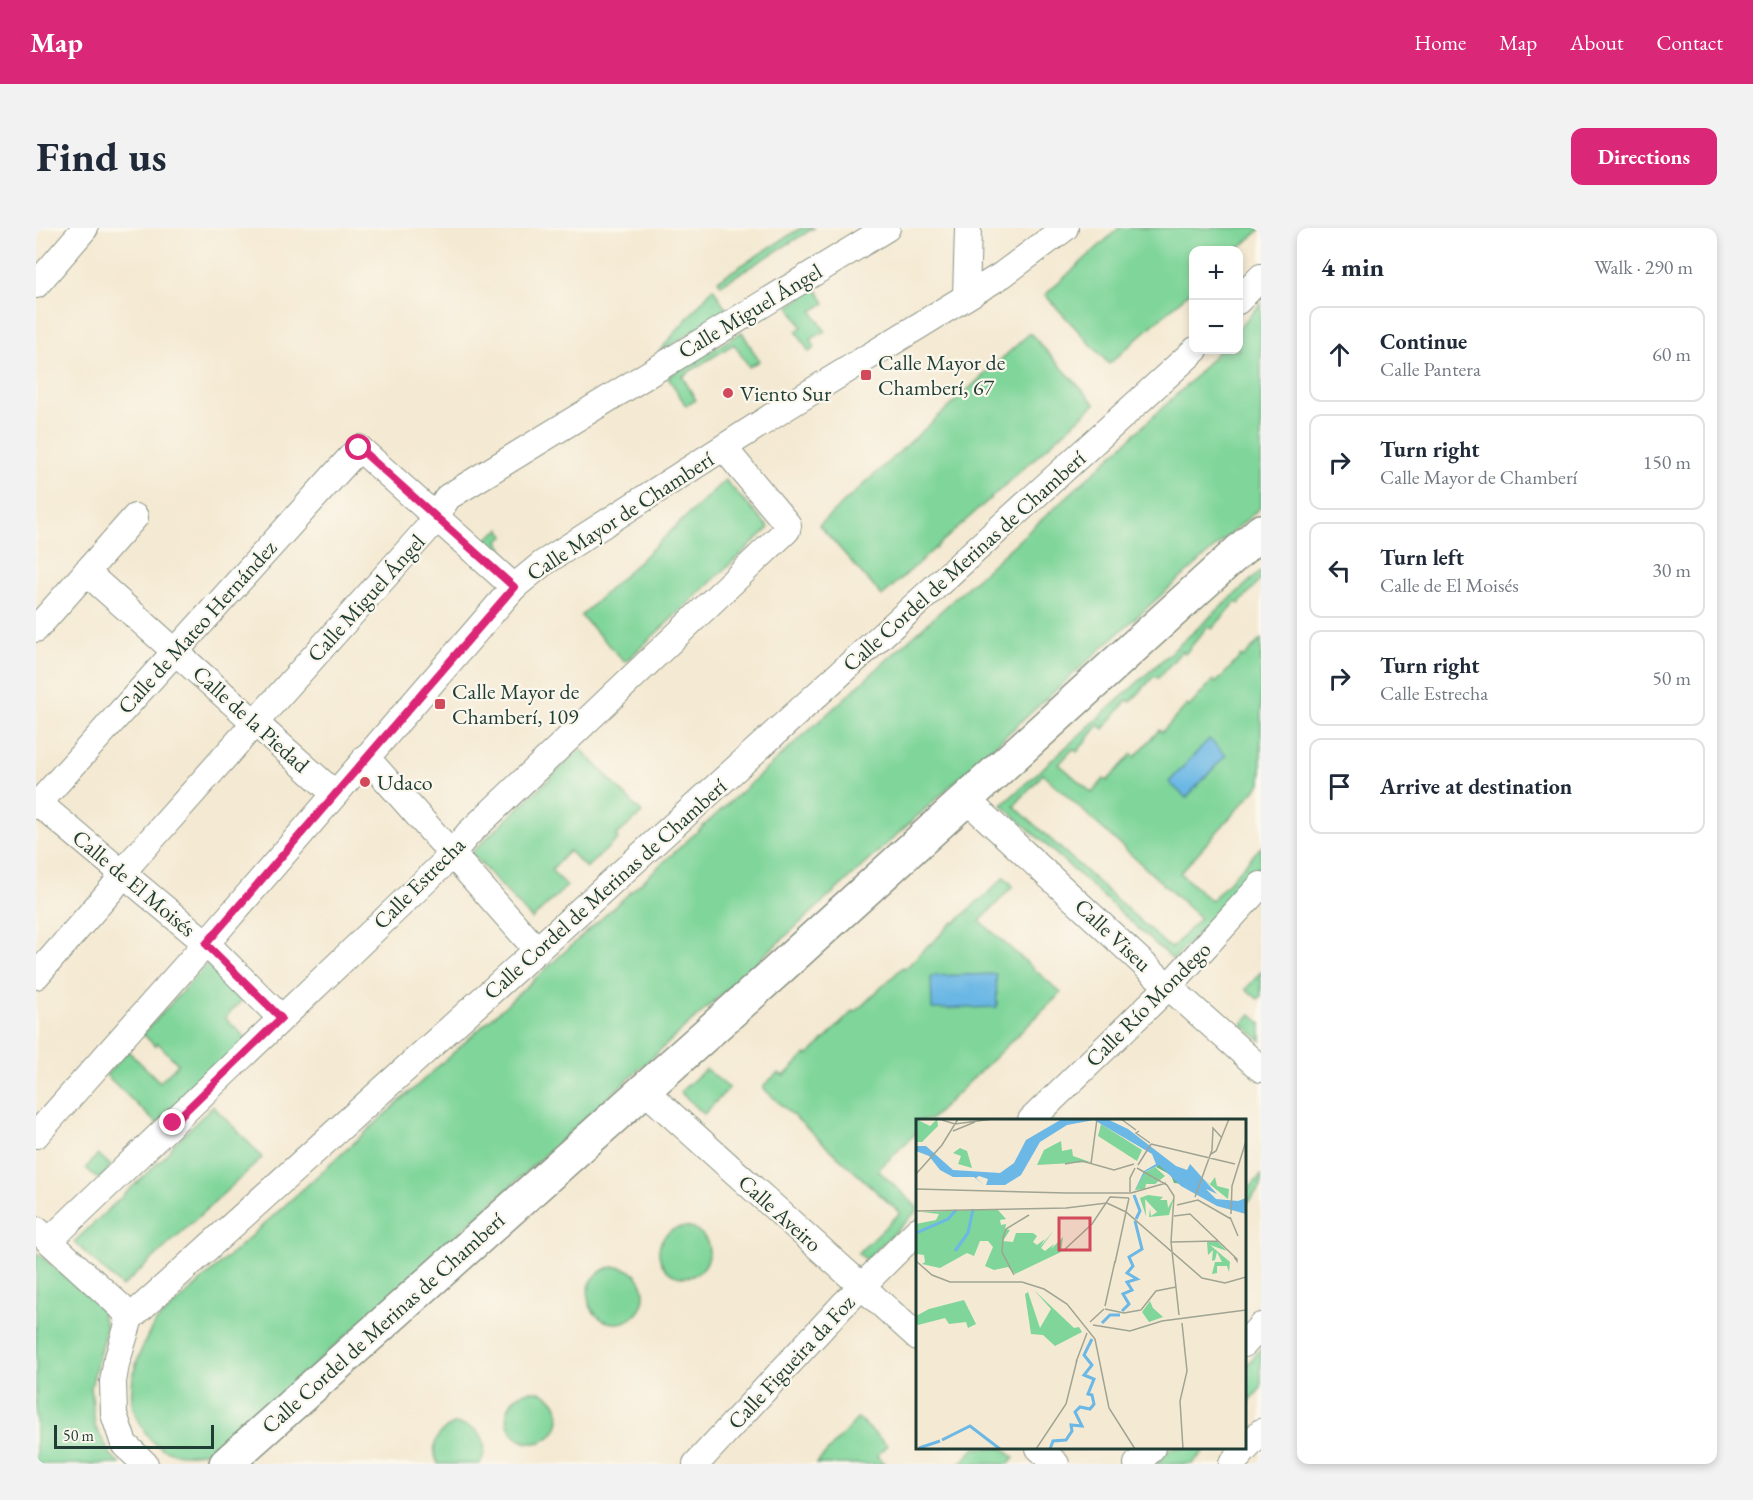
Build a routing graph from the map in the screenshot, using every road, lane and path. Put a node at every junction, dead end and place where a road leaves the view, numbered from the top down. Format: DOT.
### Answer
graph roads {
  1 [pos="85,228"];
  2 [pos="887,228"];
  3 [pos="968,228"];
  4 [pos="1065,228"];
  5 [pos="1261,277"];
  6 [pos="36,285"];
  7 [pos="966,296"];
  8 [pos="1241,300"];
  9 [pos="1191,354"];
  10 [pos="724,448"];
  11 [pos="135,517"];
  12 [pos="437,517"];
  13 [pos="1261,531"];
  14 [pos="86,572"];
  15 [pos="514,587"];
  16 [pos="36,629"];
  17 [pos="175,652"];
  18 [pos="254,723"];
  19 [pos="366,757"];
  20 [pos="335,794"];
  21 [pos="966,799"];
  22 [pos="37,803"];
  23 [pos="452,853"];
  24 [pos="123,875"];
  25 [pos="1261,885"];
  26 [pos="206,944"];
  27 [pos="537,950"];
  28 [pos="36,976"];
  29 [pos="1169,986"];
  30 [pos="281,1018"];
  31 [pos="1261,1069"];
  32 [pos="643,1089"];
  33 [pos="1032,1119"];
  34 [pos="36,1135"];
  35 [pos="916,1232"];
  36 [pos="43,1235"];
  37 [pos="861,1286"];
  38 [pos="130,1318"];
  39 [pos="1261,1326"];
  40 [pos="916,1335"];
  41 [pos="1246,1343"];
  42 [pos="1261,1432"];
  43 [pos="1041,1449"];
  44 [pos="1151,1449"];
  45 [pos="1246,1449"];
  46 [pos="1246,1449"];
  47 [pos="144,1464"];
  48 [pos="226,1464"];
  49 [pos="696,1464"];
  50 [pos="1056,1464"];
  51 [pos="1137,1464"];
  52 [pos="1232,1464"];
  1 -- 6 [label="street"];
  2 -- 12 [label="street, Calle Miguel Ángel"];
  3 -- 7 [label="street"];
  4 -- 7 [label="street, Calle Mayor de Chamberí"];
  5 -- 8 [label="street"];
  7 -- 10 [label="street, Calle Mayor de Chamberí"];
  9 -- 27 [label="street, Calle Cordel de Merinas de Chamberí"];
  10 -- 15 [label="street, Calle Mayor de Chamberí"];
  10 -- 23 [label="street, Calle Estrecha"];
  11 -- 14 [label="street"];
  12 -- 15 [label="street"];
  12 -- 17 [label="street, Calle de Mateo Hernández"];
  12 -- 18 [label="street, Calle Miguel Ángel"];
  13 -- 21 [label="main road, Calle Cordel de Merinas de Chamberí"];
  14 -- 16 [label="street"];
  14 -- 17 [label="street, Calle de la Piedad"];
  15 -- 19 [label="street, Calle Mayor de Chamberí"];
  17 -- 18 [label="street, Calle de la Piedad"];
  17 -- 22 [label="street, Calle de Mateo Hernández"];
  18 -- 20 [label="street, Calle de la Piedad"];
  18 -- 24 [label="street, Calle Miguel Ángel"];
  19 -- 20 [label="street, Calle Mayor de Chamberí"];
  19 -- 23 [label="street"];
  20 -- 26 [label="street, Calle Mayor de Chamberí"];
  21 -- 29 [label="street, Calle Viseu"];
  21 -- 32 [label="main road, Calle Cordel de Merinas de Chamberí"];
  22 -- 24 [label="street, Calle de El Moisés"];
  23 -- 27 [label="street"];
  23 -- 30 [label="street, Calle Estrecha"];
  24 -- 26 [label="street, Calle de El Moisés"];
  24 -- 28 [label="street, Calle Miguel Ángel"];
  25 -- 29 [label="street, Calle Río Mondego"];
  26 -- 30 [label="street, Calle de El Moisés"];
  26 -- 34 [label="street, Calle Mayor de Chamberí"];
  27 -- 38 [label="street, Calle Cordel de Merinas de Chamberí"];
  29 -- 31 [label="street, Calle Viseu"];
  29 -- 33 [label="street, Calle Río Mondego"];
  30 -- 36 [label="street, Calle Estrecha"];
  32 -- 37 [label="street, Calle Aveiro"];
  32 -- 48 [label="main road, Calle Cordel de Merinas de Chamberí"];
  35 -- 37 [label="street"];
  36 -- 38 [label="street"];
  37 -- 40 [label="street, Calle Aveiro"];
  37 -- 49 [label="street, Calle Figueira da Foz"];
  38 -- 47 [label="street"];
  39 -- 41 [label="street"];
  42 -- 46 [label="street"];
  43 -- 50 [label="street"];
  44 -- 51 [label="street"];
  45 -- 52 [label="street"];
}
